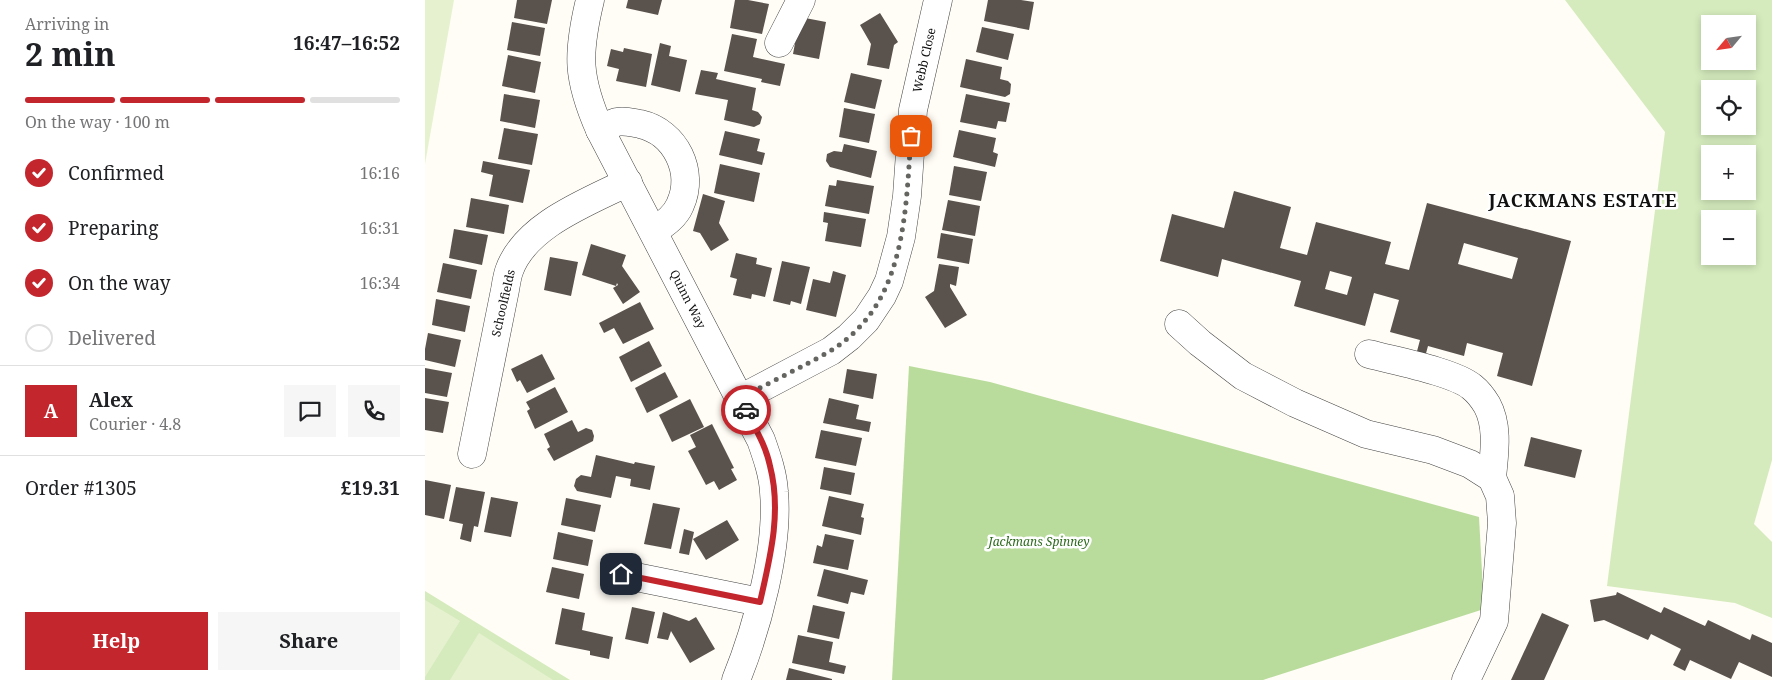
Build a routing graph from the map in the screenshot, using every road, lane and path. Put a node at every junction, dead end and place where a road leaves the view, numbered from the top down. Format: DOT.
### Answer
graph roads {
  1 [pos="590,0"];
  2 [pos="801,0"];
  3 [pos="934,1"];
  4 [pos="779,42"];
  5 [pos="600,130"];
  6 [pos="628,182"];
  7 [pos="653,231"];
  8 [pos="1179,324"];
  9 [pos="1369,354"];
  10 [pos="740,398"];
  11 [pos="471,454"];
  12 [pos="1492,478"];
  13 [pos="621,574"];
  14 [pos="760,602"];
  15 [pos="736,680"];
  16 [pos="1466,680"];
  1 -- 5 [label="street, Quinn Way"];
  2 -- 4 [label="street"];
  3 -- 10 [label="street, Webb Close"];
  5 -- 6 [label="street, Quinn Way"];
  5 -- 7 [label="street"];
  6 -- 7 [label="street, Quinn Way"];
  6 -- 11 [label="street, Schoolfields"];
  7 -- 10 [label="street, Quinn Way"];
  8 -- 12 [label="street"];
  9 -- 12 [label="street"];
  10 -- 14 [label="street, Quinn Way"];
  12 -- 16 [label="street"];
  13 -- 14 [label="street"];
  14 -- 15 [label="street, Quinn Way"];
}
